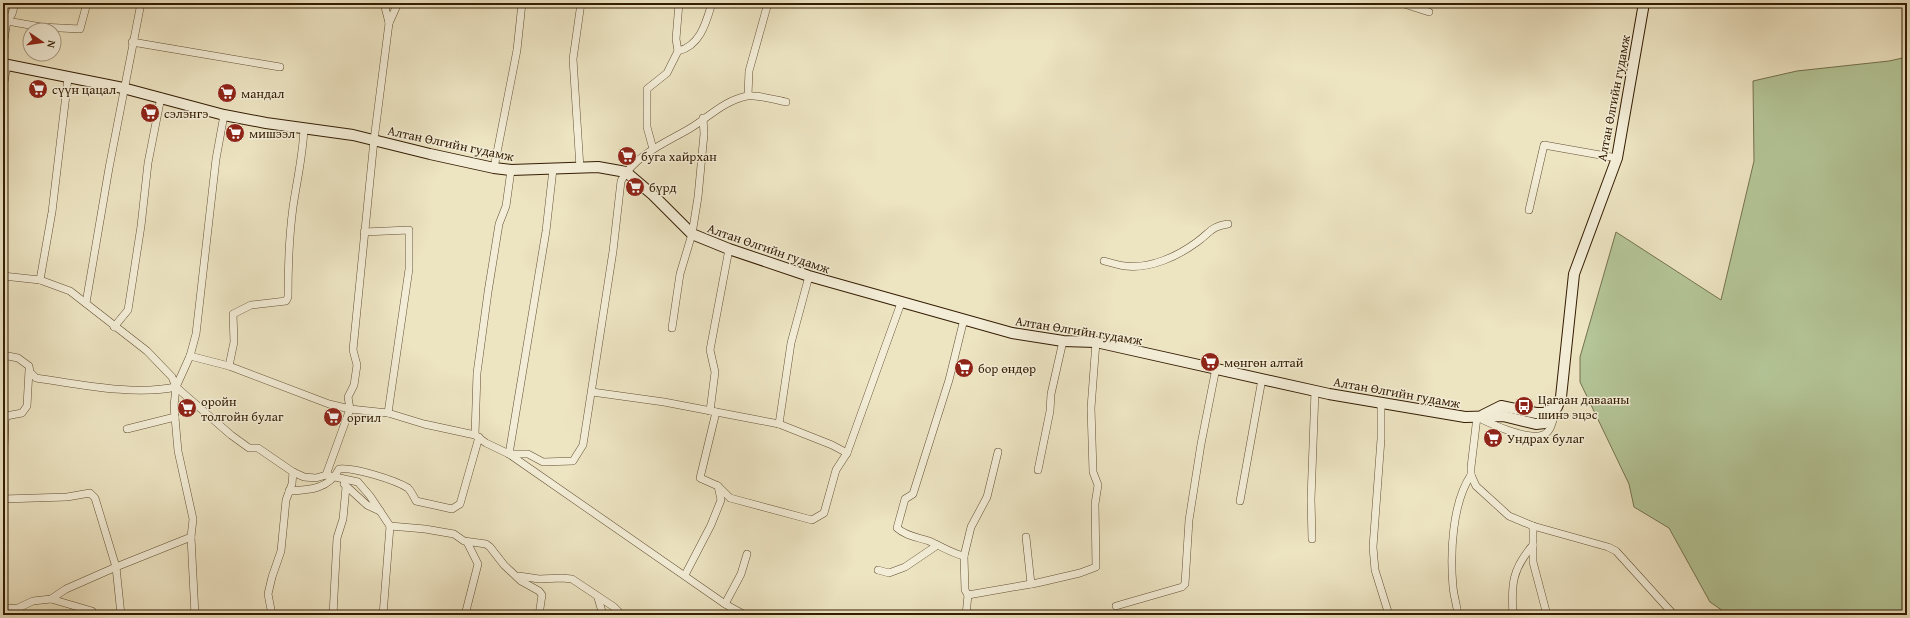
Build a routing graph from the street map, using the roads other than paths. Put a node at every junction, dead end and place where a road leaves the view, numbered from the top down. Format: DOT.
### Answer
graph roads {
  1 [pos="15,3"];
  2 [pos="87,3"];
  3 [pos="141,3"];
  4 [pos="384,3"];
  5 [pos="398,3"];
  6 [pos="522,3"];
  7 [pos="581,3"];
  8 [pos="680,3"];
  9 [pos="712,3"];
  10 [pos="768,3"];
  11 [pos="1401,3"];
  12 [pos="1644,3"];
  13 [pos="1429,12"];
  14 [pos="8,21"];
  15 [pos="389,23"];
  16 [pos="132,42"];
  17 [pos="3,46"];
  18 [pos="678,51"];
  19 [pos="5,64"];
  20 [pos="280,67"];
  21 [pos="68,78"];
  22 [pos="3,88"];
  23 [pos="123,88"];
  24 [pos="748,95"];
  25 [pos="161,98"];
  26 [pos="786,102"];
  27 [pos="224,115"];
  28 [pos="703,118"];
  29 [pos="304,128"];
  30 [pos="374,140"];
  31 [pos="653,149"];
  32 [pos="1617,158"];
  33 [pos="494,168"];
  34 [pos="580,168"];
  35 [pos="553,169"];
  36 [pos="511,170"];
  37 [pos="626,172"];
  38 [pos="1529,210"];
  39 [pos="1228,224"];
  40 [pos="364,232"];
  41 [pos="692,234"];
  42 [pos="729,249"];
  43 [pos="1104,261"];
  44 [pos="3,276"];
  45 [pos="809,276"];
  46 [pos="40,280"];
  47 [pos="86,303"];
  48 [pos="901,303"];
  49 [pos="964,319"];
  50 [pos="114,327"];
  51 [pos="672,328"];
  52 [pos="1063,341"];
  53 [pos="1096,342"];
  54 [pos="3,355"];
  55 [pos="190,356"];
  56 [pos="29,366"];
  57 [pos="229,366"];
  58 [pos="1216,368"];
  59 [pos="1262,379"];
  60 [pos="176,387"];
  61 [pos="1315,391"];
  62 [pos="592,392"];
  63 [pos="1381,402"];
  64 [pos="1557,407"];
  65 [pos="350,409"];
  66 [pos="713,412"];
  67 [pos="388,413"];
  68 [pos="174,417"];
  69 [pos="1477,417"];
  70 [pos="779,424"];
  71 [pos="127,429"];
  72 [pos="477,436"];
  73 [pos="998,452"];
  74 [pos="847,453"];
  75 [pos="509,454"];
  76 [pos="1038,470"];
  77 [pos="293,472"];
  78 [pos="3,474"];
  79 [pos="326,475"];
  80 [pos="1471,475"];
  81 [pos="339,478"];
  82 [pos="718,486"];
  83 [pos="346,487"];
  84 [pos="289,491"];
  85 [pos="3,499"];
  86 [pos="1240,501"];
  87 [pos="380,511"];
  88 [pos="390,526"];
  89 [pos="1532,526"];
  90 [pos="191,537"];
  91 [pos="1026,537"];
  92 [pos="1312,539"];
  93 [pos="467,542"];
  94 [pos="1533,545"];
  95 [pos="936,546"];
  96 [pos="747,554"];
  97 [pos="964,556"];
  98 [pos="116,566"];
  99 [pos="878,570"];
  100 [pos="515,575"];
  101 [pos="685,575"];
  102 [pos="1031,584"];
  103 [pos="968,595"];
  104 [pos="598,598"];
  105 [pos="51,599"];
  106 [pos="726,604"];
  107 [pos="1116,606"];
  108 [pos="3,609"];
  109 [pos="95,615"];
  110 [pos="121,615"];
  111 [pos="195,615"];
  112 [pos="272,615"];
  113 [pos="333,615"];
  114 [pos="383,615"];
  115 [pos="465,615"];
  116 [pos="539,615"];
  117 [pos="603,615"];
  118 [pos="622,615"];
  119 [pos="745,615"];
  120 [pos="966,615"];
  121 [pos="1389,615"];
  122 [pos="1458,615"];
  123 [pos="1513,615"];
  124 [pos="1546,615"];
  125 [pos="1674,615"];
  1 -- 14 [label="street"];
  2 -- 14 [label="street"];
  3 -- 16 [label="street"];
  4 -- 15 [label="street"];
  5 -- 15 [label="street"];
  6 -- 33 [label="street"];
  7 -- 34 [label="street"];
  8 -- 18 [label="street"];
  9 -- 18 [label="street"];
  10 -- 24 [label="street"];
  11 -- 13 [label="street"];
  12 -- 32 [label="main road, Алтан Өлгийн гудамж"];
  14 -- 17 [label="street"];
  15 -- 30 [label="street"];
  16 -- 20 [label="street"];
  16 -- 23 [label="street"];
  18 -- 31 [label="street"];
  19 -- 21 [label="main road, Алтан Өлгийн гудамж"];
  19 -- 22 [label="street"];
  21 -- 23 [label="main road, Алтан Өлгийн гудамж"];
  21 -- 46 [label="street"];
  23 -- 25 [label="main road, Алтан Өлгийн гудамж"];
  23 -- 47 [label="street"];
  24 -- 26 [label="street"];
  24 -- 28 [label="street"];
  25 -- 27 [label="main road, Алтан Өлгийн гудамж"];
  25 -- 50 [label="street"];
  27 -- 29 [label="main road, Алтан Өлгийн гудамж"];
  27 -- 55 [label="street"];
  28 -- 31 [label="street"];
  28 -- 41 [label="street"];
  29 -- 30 [label="main road, Алтан Өлгийн гудамж"];
  29 -- 57 [label="street"];
  30 -- 33 [label="main road, Алтан Өлгийн гудамж"];
  30 -- 40 [label="street"];
  31 -- 37 [label="street"];
  32 -- 38 [label="street"];
  32 -- 64 [label="main road, Алтан Өлгийн гудамж"];
  33 -- 36 [label="main road, Алтан Өлгийн гудамж"];
  34 -- 35 [label="main road, Алтан Өлгийн гудамж"];
  34 -- 37 [label="main road, Алтан Өлгийн гудамж"];
  35 -- 36 [label="main road, Алтан Өлгийн гудамж"];
  35 -- 75 [label="street"];
  36 -- 72 [label="street"];
  37 -- 41 [label="main road, Алтан Өлгийн гудамж"];
  37 -- 62 [label="street"];
  39 -- 43 [label="street"];
  40 -- 65 [label="street"];
  40 -- 67 [label="street"];
  41 -- 42 [label="main road, Алтан Өлгийн гудамж"];
  41 -- 51 [label="street"];
  42 -- 45 [label="main road, Алтан Өлгийн гудамж"];
  42 -- 66 [label="street"];
  44 -- 46 [label="street"];
  45 -- 48 [label="main road, Алтан Өлгийн гудамж"];
  45 -- 70 [label="street"];
  46 -- 47 [label="street"];
  47 -- 50 [label="street"];
  48 -- 49 [label="main road, Алтан Өлгийн гудамж"];
  48 -- 74 [label="street"];
  49 -- 52 [label="main road, Алтан Өлгийн гудамж"];
  49 -- 95 [label="street"];
  50 -- 60 [label="street"];
  52 -- 53 [label="main road, Алтан Өлгийн гудамж"];
  52 -- 76 [label="street"];
  53 -- 58 [label="main road, Алтан Өлгийн гудамж"];
  53 -- 102 [label="street"];
  54 -- 56 [label="street"];
  55 -- 57 [label="street"];
  55 -- 60 [label="street"];
  56 -- 60 [label="street"];
  56 -- 78 [label="street"];
  57 -- 65 [label="street"];
  58 -- 59 [label="main road, Алтан Өлгийн гудамж"];
  58 -- 107 [label="street"];
  59 -- 61 [label="main road, Алтан Өлгийн гудамж"];
  59 -- 86 [label="street"];
  60 -- 68 [label="street"];
  60 -- 77 [label="street"];
  61 -- 63 [label="main road, Алтан Өлгийн гудамж"];
  61 -- 92 [label="street"];
  62 -- 66 [label="street"];
  62 -- 75 [label="street"];
  63 -- 69 [label="main road, Алтан Өлгийн гудамж"];
  63 -- 121 [label="street"];
  64 -- 69 [label="main road, Алтан Өлгийн гудамж"];
  64 -- 69 [label="street"];
  65 -- 67 [label="street"];
  65 -- 79 [label="street"];
  66 -- 70 [label="street"];
  66 -- 82 [label="street"];
  67 -- 72 [label="street"];
  68 -- 71 [label="street"];
  68 -- 90 [label="street"];
  69 -- 80 [label="street"];
  70 -- 74 [label="street"];
  72 -- 75 [label="street"];
  72 -- 81 [label="street"];
  73 -- 97 [label="street"];
  74 -- 82 [label="street"];
  75 -- 101 [label="street"];
  77 -- 79 [label="street"];
  77 -- 84 [label="street"];
  79 -- 81 [label="street"];
  80 -- 89 [label="street"];
  80 -- 122 [label="street"];
  81 -- 83 [label="street"];
  81 -- 84 [label="street"];
  81 -- 87 [label="street"];
  82 -- 101 [label="street"];
  83 -- 87 [label="street"];
  83 -- 113 [label="street"];
  84 -- 112 [label="street"];
  85 -- 98 [label="street"];
  87 -- 88 [label="street"];
  88 -- 93 [label="street"];
  88 -- 114 [label="street"];
  89 -- 94 [label="street"];
  89 -- 125 [label="street"];
  90 -- 98 [label="street"];
  90 -- 111 [label="street"];
  91 -- 102 [label="street"];
  93 -- 100 [label="street"];
  93 -- 115 [label="street"];
  94 -- 123 [label="street"];
  94 -- 124 [label="street"];
  95 -- 97 [label="street"];
  95 -- 99 [label="street"];
  96 -- 106 [label="street"];
  97 -- 103 [label="street"];
  98 -- 105 [label="street"];
  98 -- 110 [label="street"];
  100 -- 104 [label="street"];
  100 -- 116 [label="street"];
  101 -- 106 [label="street"];
  102 -- 103 [label="street"];
  103 -- 120 [label="street"];
  104 -- 117 [label="street"];
  104 -- 118 [label="street"];
  105 -- 108 [label="street"];
  105 -- 109 [label="street"];
  106 -- 119 [label="street"];
}
